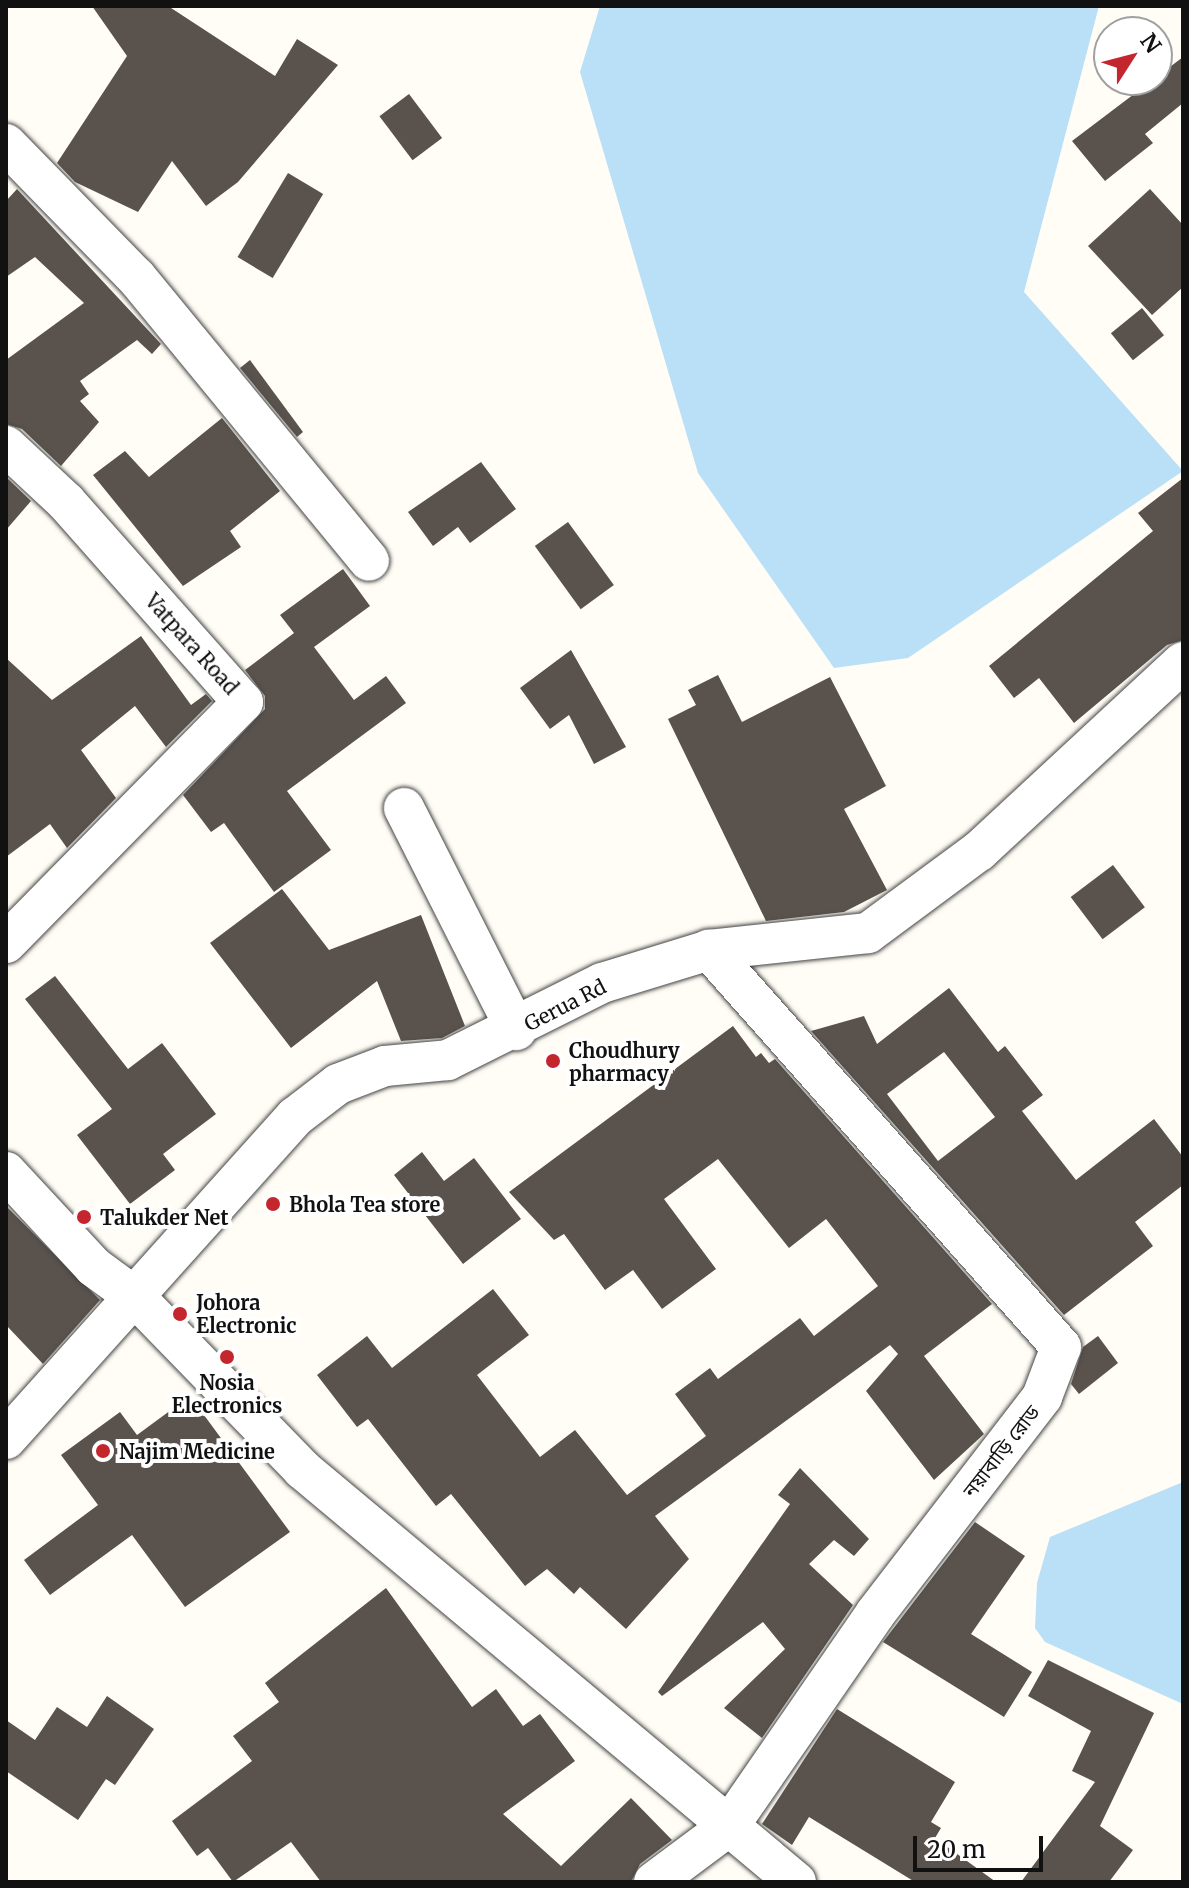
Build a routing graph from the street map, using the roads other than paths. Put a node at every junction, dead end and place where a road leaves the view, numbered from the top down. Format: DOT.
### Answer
graph roads {
  1 [pos="6,144"];
  2 [pos="6,446"];
  3 [pos="369,561"];
  4 [pos="1183,662"];
  5 [pos="404,808"];
  6 [pos="6,943"];
  7 [pos="709,950"];
  8 [pos="516,1030"];
  9 [pos="6,1172"];
  10 [pos="135,1297"];
  11 [pos="6,1439"];
  12 [pos="729,1826"];
  13 [pos="654,1882"];
  14 [pos="796,1882"];
  1 -- 3 [label="street"];
  2 -- 6 [label="street, Vatpara Road"];
  4 -- 7 [label="street, Gerua Rd"];
  5 -- 8 [label="street"];
  7 -- 8 [label="street, Gerua Rd"];
  7 -- 12 [label="street, নয়াবাড়ি রোড"];
  8 -- 10 [label="street, Gerua Rd"];
  9 -- 10 [label="street"];
  10 -- 11 [label="street, Gerua Rd"];
  10 -- 12 [label="street"];
  12 -- 13 [label="street, নয়াবাড়ি রোড"];
  12 -- 14 [label="street"];
}
